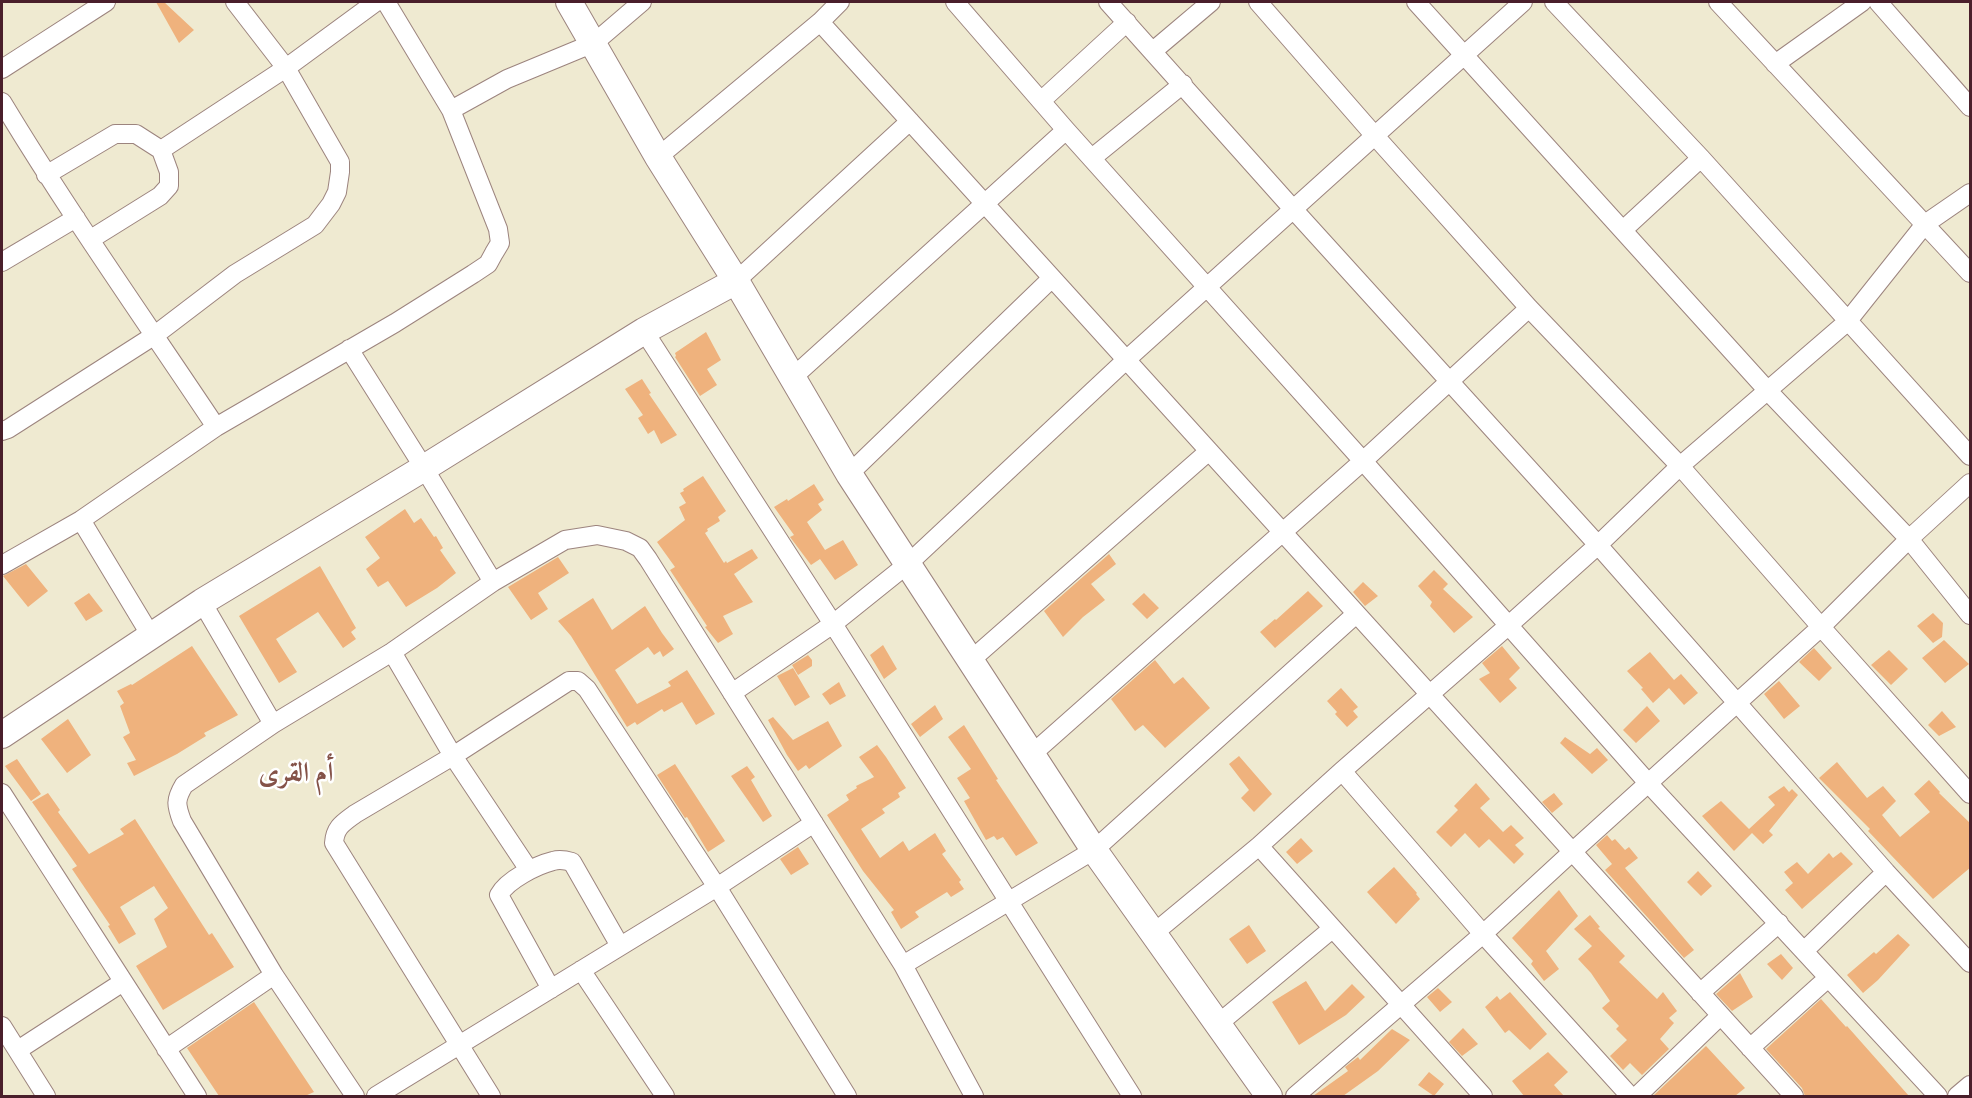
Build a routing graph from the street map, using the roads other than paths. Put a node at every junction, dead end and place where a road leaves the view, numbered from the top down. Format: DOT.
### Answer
graph roads {
  1 [pos="106,2"];
  2 [pos="235,2"];
  3 [pos="376,2"];
  4 [pos="386,2"];
  5 [pos="569,2"];
  6 [pos="642,2"];
  7 [pos="840,2"];
  8 [pos="955,2"];
  9 [pos="1108,2"];
  10 [pos="1211,2"];
  11 [pos="1258,2"];
  12 [pos="1416,2"];
  13 [pos="1524,2"];
  14 [pos="1554,2"];
  15 [pos="1718,2"];
  16 [pos="1862,2"];
  17 [pos="1878,2"];
  18 [pos="820,22"];
  19 [pos="1127,22"];
  20 [pos="594,43"];
  21 [pos="1153,51"];
  22 [pos="1465,54"];
  23 [pos="1775,64"];
  24 [pos="286,68"];
  25 [pos="2,69"];
  26 [pos="1182,84"];
  27 [pos="1041,101"];
  28 [pos="2,102"];
  29 [pos="1971,107"];
  30 [pos="451,110"];
  31 [pos="910,121"];
  32 [pos="1066,130"];
  33 [pos="1375,136"];
  34 [pos="161,150"];
  35 [pos="658,157"];
  36 [pos="1092,158"];
  37 [pos="1701,158"];
  38 [pos="46,175"];
  39 [pos="1971,192"];
  40 [pos="984,203"];
  41 [pos="1293,209"];
  42 [pos="76,218"];
  43 [pos="1925,224"];
  44 [pos="1623,230"];
  45 [pos="91,239"];
  46 [pos="2,262"];
  47 [pos="1971,273"];
  48 [pos="1052,278"];
  49 [pos="736,281"];
  50 [pos="1207,287"];
  51 [pos="1529,308"];
  52 [pos="1847,322"];
  53 [pos="644,331"];
  54 [pos="155,335"];
  55 [pos="349,349"];
  56 [pos="1126,360"];
  57 [pos="792,378"];
  58 [pos="1449,382"];
  59 [pos="1768,391"];
  60 [pos="216,427"];
  61 [pos="2,431"];
  62 [pos="1209,451"];
  63 [pos="1971,456"];
  64 [pos="1364,461"];
  65 [pos="1680,466"];
  66 [pos="424,468"];
  67 [pos="849,474"];
  68 [pos="1971,483"];
  69 [pos="81,520"];
  70 [pos="1282,532"];
  71 [pos="1909,539"];
  72 [pos="1598,545"];
  73 [pos="909,563"];
  74 [pos="2,565"];
  75 [pos="493,582"];
  76 [pos="202,602"];
  77 [pos="1356,614"];
  78 [pos="1971,615"];
  79 [pos="833,624"];
  80 [pos="1509,625"];
  81 [pos="1821,627"];
  82 [pos="151,636"];
  83 [pos="392,652"];
  84 [pos="970,660"];
  85 [pos="732,693"];
  86 [pos="1430,695"];
  87 [pos="1737,702"];
  88 [pos="273,724"];
  89 [pos="2,735"];
  90 [pos="1031,755"];
  91 [pos="453,756"];
  92 [pos="1342,771"];
  93 [pos="1648,784"];
  94 [pos="2,793"];
  95 [pos="1971,794"];
  96 [pos="814,823"];
  97 [pos="1259,846"];
  98 [pos="1094,850"];
  99 [pos="1572,852"];
  100 [pos="529,870"];
  101 [pos="1886,872"];
  102 [pos="717,887"];
  103 [pos="1008,902"];
  104 [pos="1779,923"];
  105 [pos="1332,929"];
  106 [pos="1154,933"];
  107 [pos="1483,934"];
  108 [pos="620,946"];
  109 [pos="1804,951"];
  110 [pos="1971,963"];
  111 [pos="903,965"];
  112 [pos="581,970"];
  113 [pos="274,975"];
  114 [pos="1828,978"];
  115 [pos="123,982"];
  116 [pos="551,989"];
  117 [pos="1700,993"];
  118 [pos="1401,1004"];
  119 [pos="1720,1016"];
  120 [pos="1218,1024"];
  121 [pos="2,1026"];
  122 [pos="461,1045"];
  123 [pos="1750,1048"];
  124 [pos="166,1049"];
  125 [pos="18,1050"];
  126 [pos="1971,1084"];
  127 [pos="1476,1094"];
  128 [pos="46,1096"];
  129 [pos="197,1096"];
  130 [pos="355,1096"];
  131 [pos="376,1096"];
  132 [pos="492,1096"];
  133 [pos="665,1096"];
  134 [pos="847,1096"];
  135 [pos="972,1096"];
  136 [pos="1132,1096"];
  137 [pos="1269,1096"];
  138 [pos="1294,1096"];
  139 [pos="1630,1096"];
  140 [pos="1637,1096"];
  141 [pos="1794,1096"];
  142 [pos="1938,1096"];
  143 [pos="1957,1096"];
  1 -- 25 [label="street"];
  2 -- 24 [label="street"];
  3 -- 24 [label="street"];
  4 -- 30 [label="street"];
  5 -- 20 [label="street"];
  6 -- 20 [label="street"];
  7 -- 18 [label="street"];
  8 -- 27 [label="street"];
  9 -- 19 [label="street"];
  10 -- 21 [label="street"];
  11 -- 33 [label="street"];
  12 -- 22 [label="street"];
  13 -- 22 [label="street"];
  14 -- 37 [label="street"];
  15 -- 23 [label="street"];
  16 -- 23 [label="street"];
  17 -- 29 [label="street"];
  18 -- 31 [label="street"];
  18 -- 35 [label="street"];
  19 -- 21 [label="street"];
  19 -- 27 [label="street"];
  20 -- 30 [label="street"];
  20 -- 35 [label="street"];
  21 -- 26 [label="street"];
  22 -- 33 [label="street"];
  22 -- 44 [label="street"];
  23 -- 43 [label="street"];
  24 -- 34 [label="street"];
  24 -- 54 [label="street"];
  26 -- 36 [label="street"];
  26 -- 41 [label="street"];
  27 -- 32 [label="street"];
  28 -- 38 [label="street"];
  30 -- 55 [label="street"];
  31 -- 40 [label="street"];
  31 -- 49 [label="street"];
  32 -- 36 [label="street"];
  32 -- 40 [label="street"];
  33 -- 41 [label="street"];
  33 -- 51 [label="street"];
  34 -- 38 [label="street"];
  34 -- 45 [label="street"];
  35 -- 49 [label="street"];
  36 -- 50 [label="street"];
  37 -- 44 [label="street"];
  37 -- 52 [label="street"];
  38 -- 42 [label="street"];
  39 -- 43 [label="street"];
  40 -- 48 [label="street"];
  40 -- 57 [label="street"];
  41 -- 50 [label="street"];
  41 -- 58 [label="street"];
  42 -- 45 [label="street"];
  42 -- 46 [label="street"];
  43 -- 47 [label="street"];
  43 -- 52 [label="street"];
  44 -- 59 [label="street"];
  45 -- 54 [label="street"];
  48 -- 56 [label="street"];
  48 -- 67 [label="street"];
  49 -- 53 [label="street"];
  49 -- 57 [label="street"];
  50 -- 56 [label="street"];
  50 -- 64 [label="street"];
  51 -- 58 [label="street"];
  51 -- 65 [label="street"];
  52 -- 59 [label="street"];
  52 -- 63 [label="street"];
  53 -- 66 [label="street"];
  53 -- 79 [label="street"];
  54 -- 60 [label="street"];
  54 -- 61 [label="street"];
  55 -- 60 [label="street"];
  55 -- 66 [label="street"];
  56 -- 62 [label="street"];
  56 -- 73 [label="street"];
  57 -- 67 [label="street"];
  58 -- 64 [label="street"];
  58 -- 72 [label="street"];
  59 -- 65 [label="street"];
  59 -- 71 [label="street"];
  60 -- 69 [label="street"];
  62 -- 70 [label="street"];
  62 -- 84 [label="street"];
  64 -- 70 [label="street"];
  64 -- 80 [label="street"];
  65 -- 72 [label="street"];
  65 -- 81 [label="street"];
  66 -- 75 [label="street"];
  66 -- 76 [label="street"];
  67 -- 73 [label="street"];
  68 -- 71 [label="street"];
  69 -- 74 [label="street"];
  69 -- 82 [label="street"];
  70 -- 77 [label="street"];
  70 -- 90 [label="street"];
  71 -- 78 [label="street"];
  71 -- 81 [label="street"];
  72 -- 80 [label="street"];
  72 -- 87 [label="street"];
  73 -- 79 [label="street"];
  73 -- 84 [label="street"];
  75 -- 83 [label="street"];
  75 -- 85 [label="street"];
  76 -- 82 [label="street"];
  76 -- 88 [label="street"];
  77 -- 86 [label="street"];
  77 -- 98 [label="street"];
  79 -- 85 [label="street"];
  79 -- 103 [label="street"];
  80 -- 86 [label="street"];
  80 -- 93 [label="street"];
  81 -- 87 [label="street"];
  81 -- 95 [label="street"];
  82 -- 89 [label="street"];
  83 -- 88 [label="street"];
  83 -- 91 [label="street"];
  84 -- 90 [label="street"];
  85 -- 96 [label="street"];
  86 -- 92 [label="street"];
  86 -- 99 [label="street"];
  87 -- 93 [label="street"];
  87 -- 101 [label="street"];
  88 -- 113 [label="street"];
  90 -- 98 [label="street"];
  91 -- 100 [label="street"];
  91 -- 102 [label="street"];
  91 -- 122 [label="street"];
  92 -- 97 [label="street"];
  92 -- 107 [label="street"];
  93 -- 99 [label="street"];
  93 -- 104 [label="street"];
  94 -- 115 [label="street"];
  96 -- 102 [label="street"];
  96 -- 111 [label="street"];
  97 -- 105 [label="street"];
  97 -- 106 [label="street"];
  98 -- 103 [label="street"];
  98 -- 106 [label="street"];
  99 -- 107 [label="street"];
  99 -- 117 [label="street"];
  100 -- 108 [label="street"];
  100 -- 116 [label="street"];
  101 -- 109 [label="street"];
  101 -- 110 [label="street"];
  102 -- 108 [label="street"];
  102 -- 134 [label="street"];
  103 -- 111 [label="street"];
  103 -- 136 [label="street"];
  104 -- 109 [label="street"];
  104 -- 117 [label="street"];
  105 -- 118 [label="street"];
  105 -- 120 [label="street"];
  106 -- 120 [label="street"];
  107 -- 118 [label="street"];
  107 -- 139 [label="street"];
  108 -- 112 [label="street"];
  109 -- 114 [label="street"];
  111 -- 135 [label="street"];
  112 -- 116 [label="street"];
  112 -- 133 [label="street"];
  113 -- 124 [label="street"];
  113 -- 130 [label="street"];
  114 -- 123 [label="street"];
  114 -- 142 [label="street"];
  115 -- 124 [label="street"];
  115 -- 125 [label="street"];
  116 -- 122 [label="street"];
  117 -- 119 [label="street"];
  118 -- 127 [label="street"];
  118 -- 138 [label="street"];
  119 -- 123 [label="street"];
  119 -- 140 [label="street"];
  120 -- 137 [label="street"];
  121 -- 125 [label="street"];
  122 -- 131 [label="street"];
  122 -- 132 [label="street"];
  123 -- 141 [label="street"];
  124 -- 129 [label="street"];
  125 -- 128 [label="street"];
  126 -- 143 [label="street"];
}
